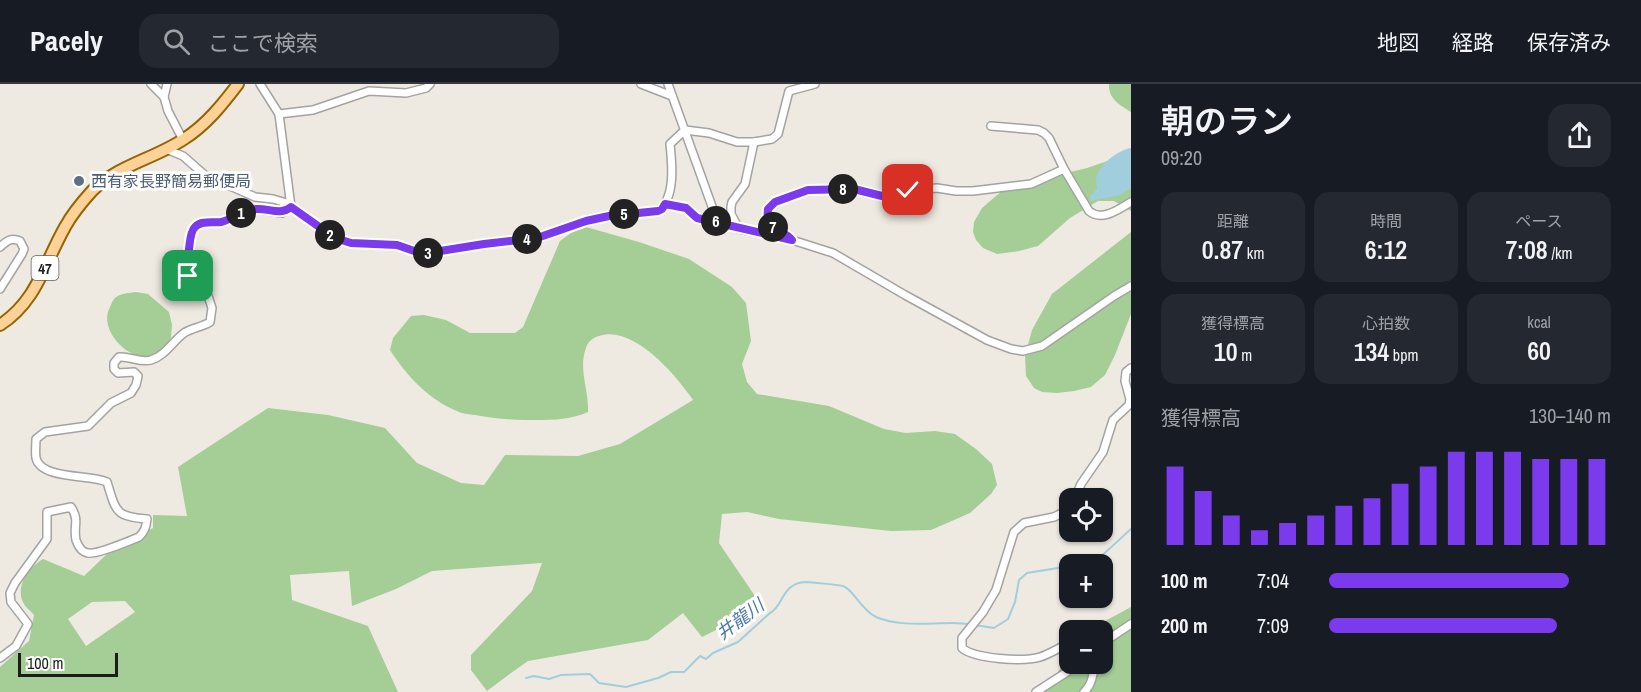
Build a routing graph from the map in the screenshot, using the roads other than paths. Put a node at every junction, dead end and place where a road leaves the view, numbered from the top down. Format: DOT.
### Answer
graph roads {
  1 [pos="151,84"];
  2 [pos="167,84"];
  3 [pos="238,84"];
  4 [pos="260,84"];
  5 [pos="430,84"];
  6 [pos="641,84"];
  7 [pos="668,84"];
  8 [pos="815,84"];
  9 [pos="672,96"];
  10 [pos="164,97"];
  11 [pos="279,114"];
  12 [pos="991,126"];
  13 [pos="685,130"];
  14 [pos="183,140"];
  15 [pos="754,142"];
  16 [pos="166,149"];
  17 [pos="1064,169"];
  18 [pos="1131,202"];
  19 [pos="665,204"];
  20 [pos="291,205"];
  21 [pos="722,222"];
  22 [pos="739,229"];
  23 [pos="792,240"];
  24 [pos="0,247"];
  25 [pos="1131,286"];
  26 [pos="0,289"];
  27 [pos="0,326"];
  28 [pos="1131,368"];
  29 [pos="1079,488"];
  30 [pos="1059,514"];
  31 [pos="1131,624"];
  32 [pos="1113,636"];
  33 [pos="1059,648"];
  34 [pos="0,658"];
  35 [pos="1064,674"];
  36 [pos="1094,674"];
  37 [pos="1036,692"];
  38 [pos="1084,692"];
  1 -- 10 [label="street"];
  2 -- 10 [label="street"];
  3 -- 14 [label="main road, 47"];
  4 -- 11 [label="street"];
  5 -- 11 [label="street"];
  6 -- 9 [label="street"];
  7 -- 9 [label="street"];
  8 -- 15 [label="street"];
  9 -- 13 [label="street"];
  10 -- 14 [label="street"];
  11 -- 20 [label="street"];
  12 -- 17 [label="street"];
  13 -- 15 [label="street"];
  13 -- 19 [label="street"];
  13 -- 21 [label="street"];
  14 -- 16 [label="main road, 47"];
  15 -- 22 [label="street"];
  16 -- 20 [label="street"];
  16 -- 27 [label="main road, 47"];
  17 -- 18 [label="street"];
  17 -- 23 [label="street"];
  19 -- 20 [label="street"];
  19 -- 21 [label="street"];
  20 -- 34 [label="street"];
  21 -- 22 [label="street"];
  22 -- 23 [label="street"];
  23 -- 25 [label="street"];
  24 -- 26 [label="street"];
  28 -- 29 [label="street"];
  30 -- 33 [label="street"];
  31 -- 32 [label="street"];
  35 -- 37 [label="street"];
  36 -- 38 [label="street"];
}
